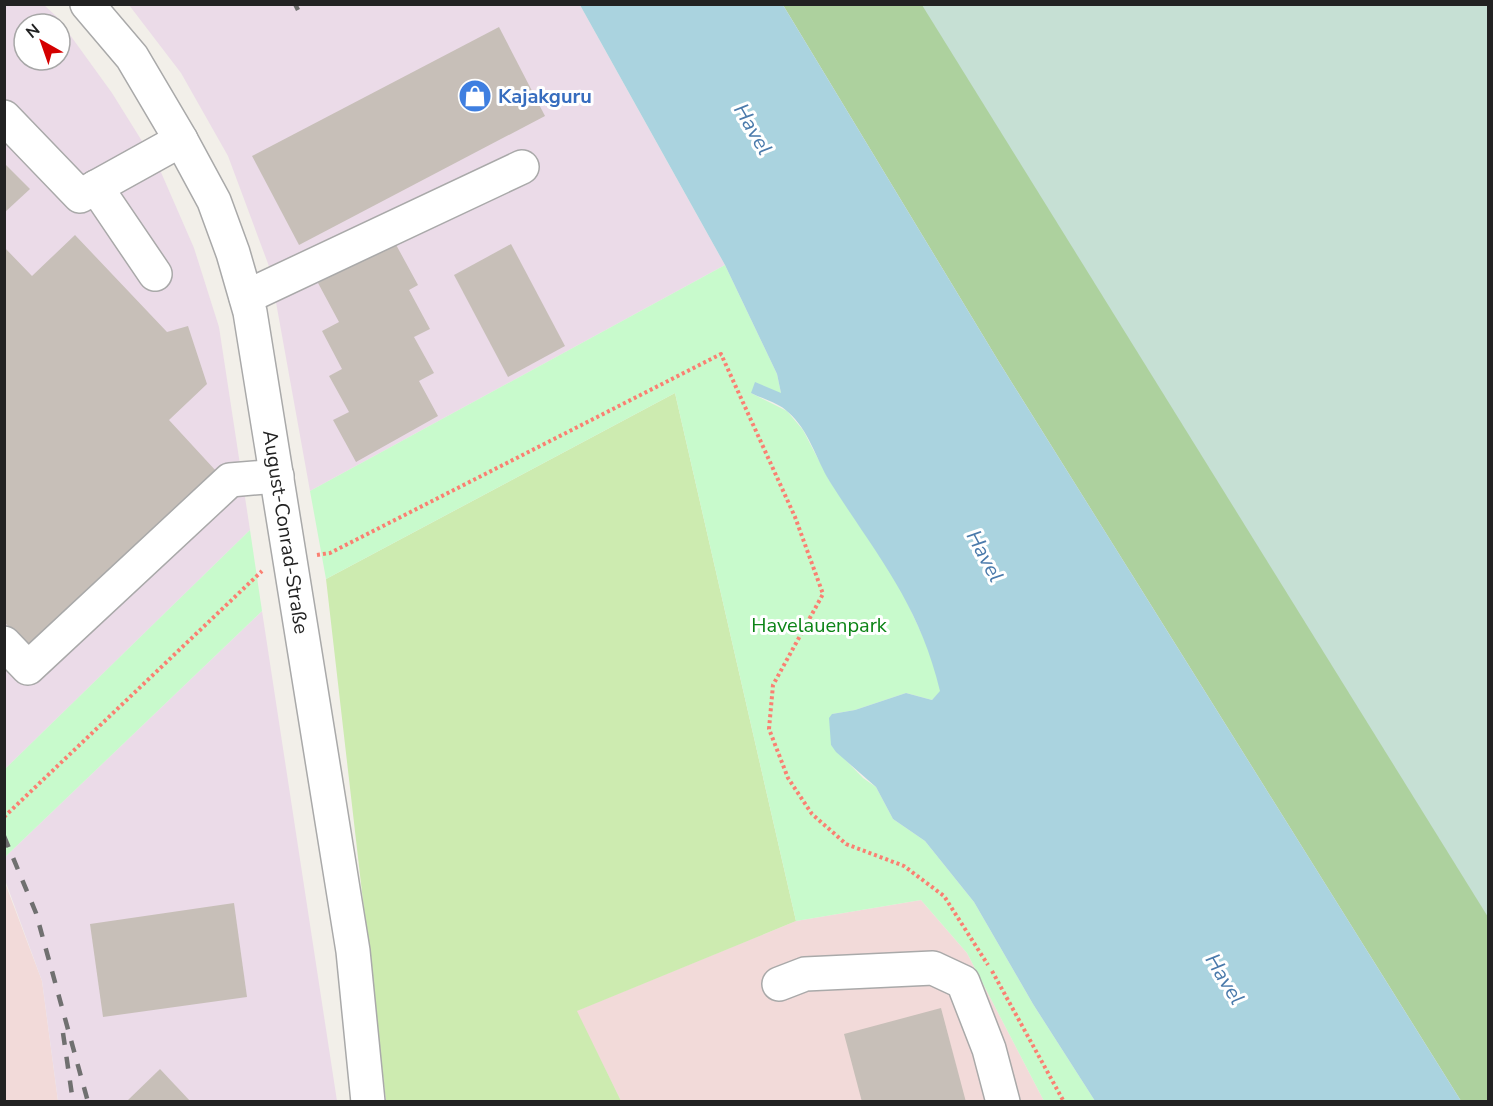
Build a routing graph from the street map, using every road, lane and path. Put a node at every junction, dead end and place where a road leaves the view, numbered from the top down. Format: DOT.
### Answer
graph roads {
  1 [pos="87,4"];
  2 [pos="4,117"];
  3 [pos="182,140"];
  4 [pos="522,167"];
  5 [pos="96,187"];
  6 [pos="155,274"];
  7 [pos="246,297"];
  8 [pos="277,476"];
  9 [pos="291,560"];
  10 [pos="4,643"];
  11 [pos="4,817"];
  12 [pos="779,984"];
  13 [pos="368,1101"];
  14 [pos="1003,1101"];
  15 [pos="1064,1101"];
  1 -- 3 [label="street, August-Conrad-Straße"];
  2 -- 5 [label="street"];
  3 -- 5 [label="street"];
  3 -- 7 [label="street, August-Conrad-Straße"];
  4 -- 7 [label="street"];
  5 -- 6 [label="street"];
  7 -- 8 [label="street, August-Conrad-Straße"];
  8 -- 9 [label="street, August-Conrad-Straße"];
  8 -- 10 [label="street"];
  9 -- 11 [label="path"];
  9 -- 13 [label="street, August-Conrad-Straße"];
  9 -- 15 [label="path"];
  12 -- 14 [label="street"];
}
